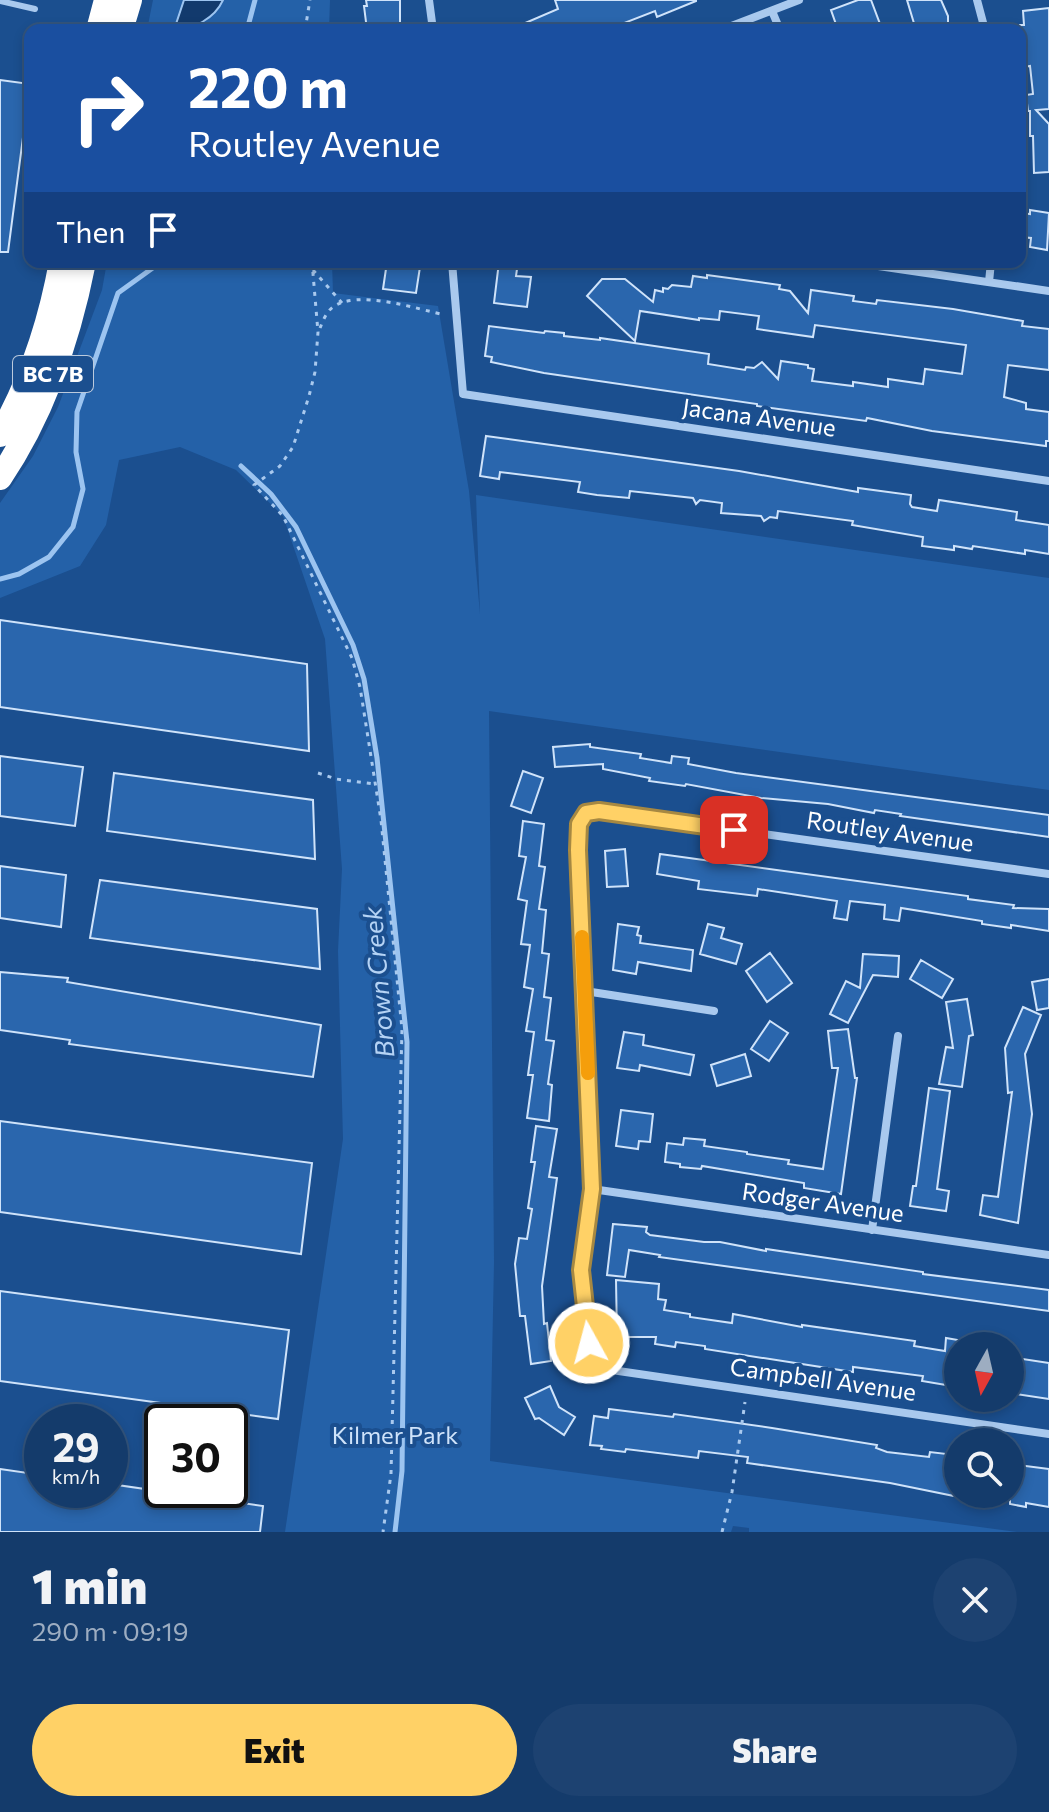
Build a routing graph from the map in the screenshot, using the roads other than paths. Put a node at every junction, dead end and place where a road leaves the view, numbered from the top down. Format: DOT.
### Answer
graph roads {
  1 [pos="106,0"];
  2 [pos="130,0"];
  3 [pos="429,0"];
  4 [pos="799,0"];
  5 [pos="977,0"];
  6 [pos="0,1"];
  7 [pos="35,9"];
  8 [pos="772,11"];
  9 [pos="100,24"];
  10 [pos="123,24"];
  11 [pos="432,24"];
  12 [pos="737,24"];
  13 [pos="777,24"];
  14 [pos="983,24"];
  15 [pos="60,268"];
  16 [pos="83,268"];
  17 [pos="452,268"];
  18 [pos="892,268"];
  19 [pos="990,268"];
  20 [pos="989,282"];
  21 [pos="1049,291"];
  22 [pos="0,435"];
  23 [pos="0,478"];
  24 [pos="1049,481"];
  25 [pos="1049,874"];
  26 [pos="585,991"];
  27 [pos="714,1011"];
  28 [pos="898,1036"];
  29 [pos="592,1189"];
  30 [pos="872,1230"];
  31 [pos="1049,1255"];
  32 [pos="1049,1434"];
  1 -- 9 [label="highway"];
  2 -- 10 [label="highway"];
  3 -- 11 [label="street"];
  4 -- 8 [label="street"];
  5 -- 14 [label="street"];
  6 -- 7 [label="lane"];
  8 -- 12 [label="street"];
  8 -- 13 [label="street"];
  15 -- 22 [label="highway, BC 7B"];
  16 -- 23 [label="highway, BC 7B"];
  17 -- 24 [label="street, Jacana Avenue"];
  18 -- 20 [label="street"];
  19 -- 20 [label="street"];
  20 -- 21 [label="street"];
  25 -- 26 [label="street, Routley Avenue"];
  26 -- 27 [label="street"];
  26 -- 29 [label="street"];
  28 -- 30 [label="street"];
  29 -- 30 [label="street, Rodger Avenue"];
  29 -- 32 [label="street, Campbell Avenue"];
  30 -- 31 [label="street, Rodger Avenue"];
}
